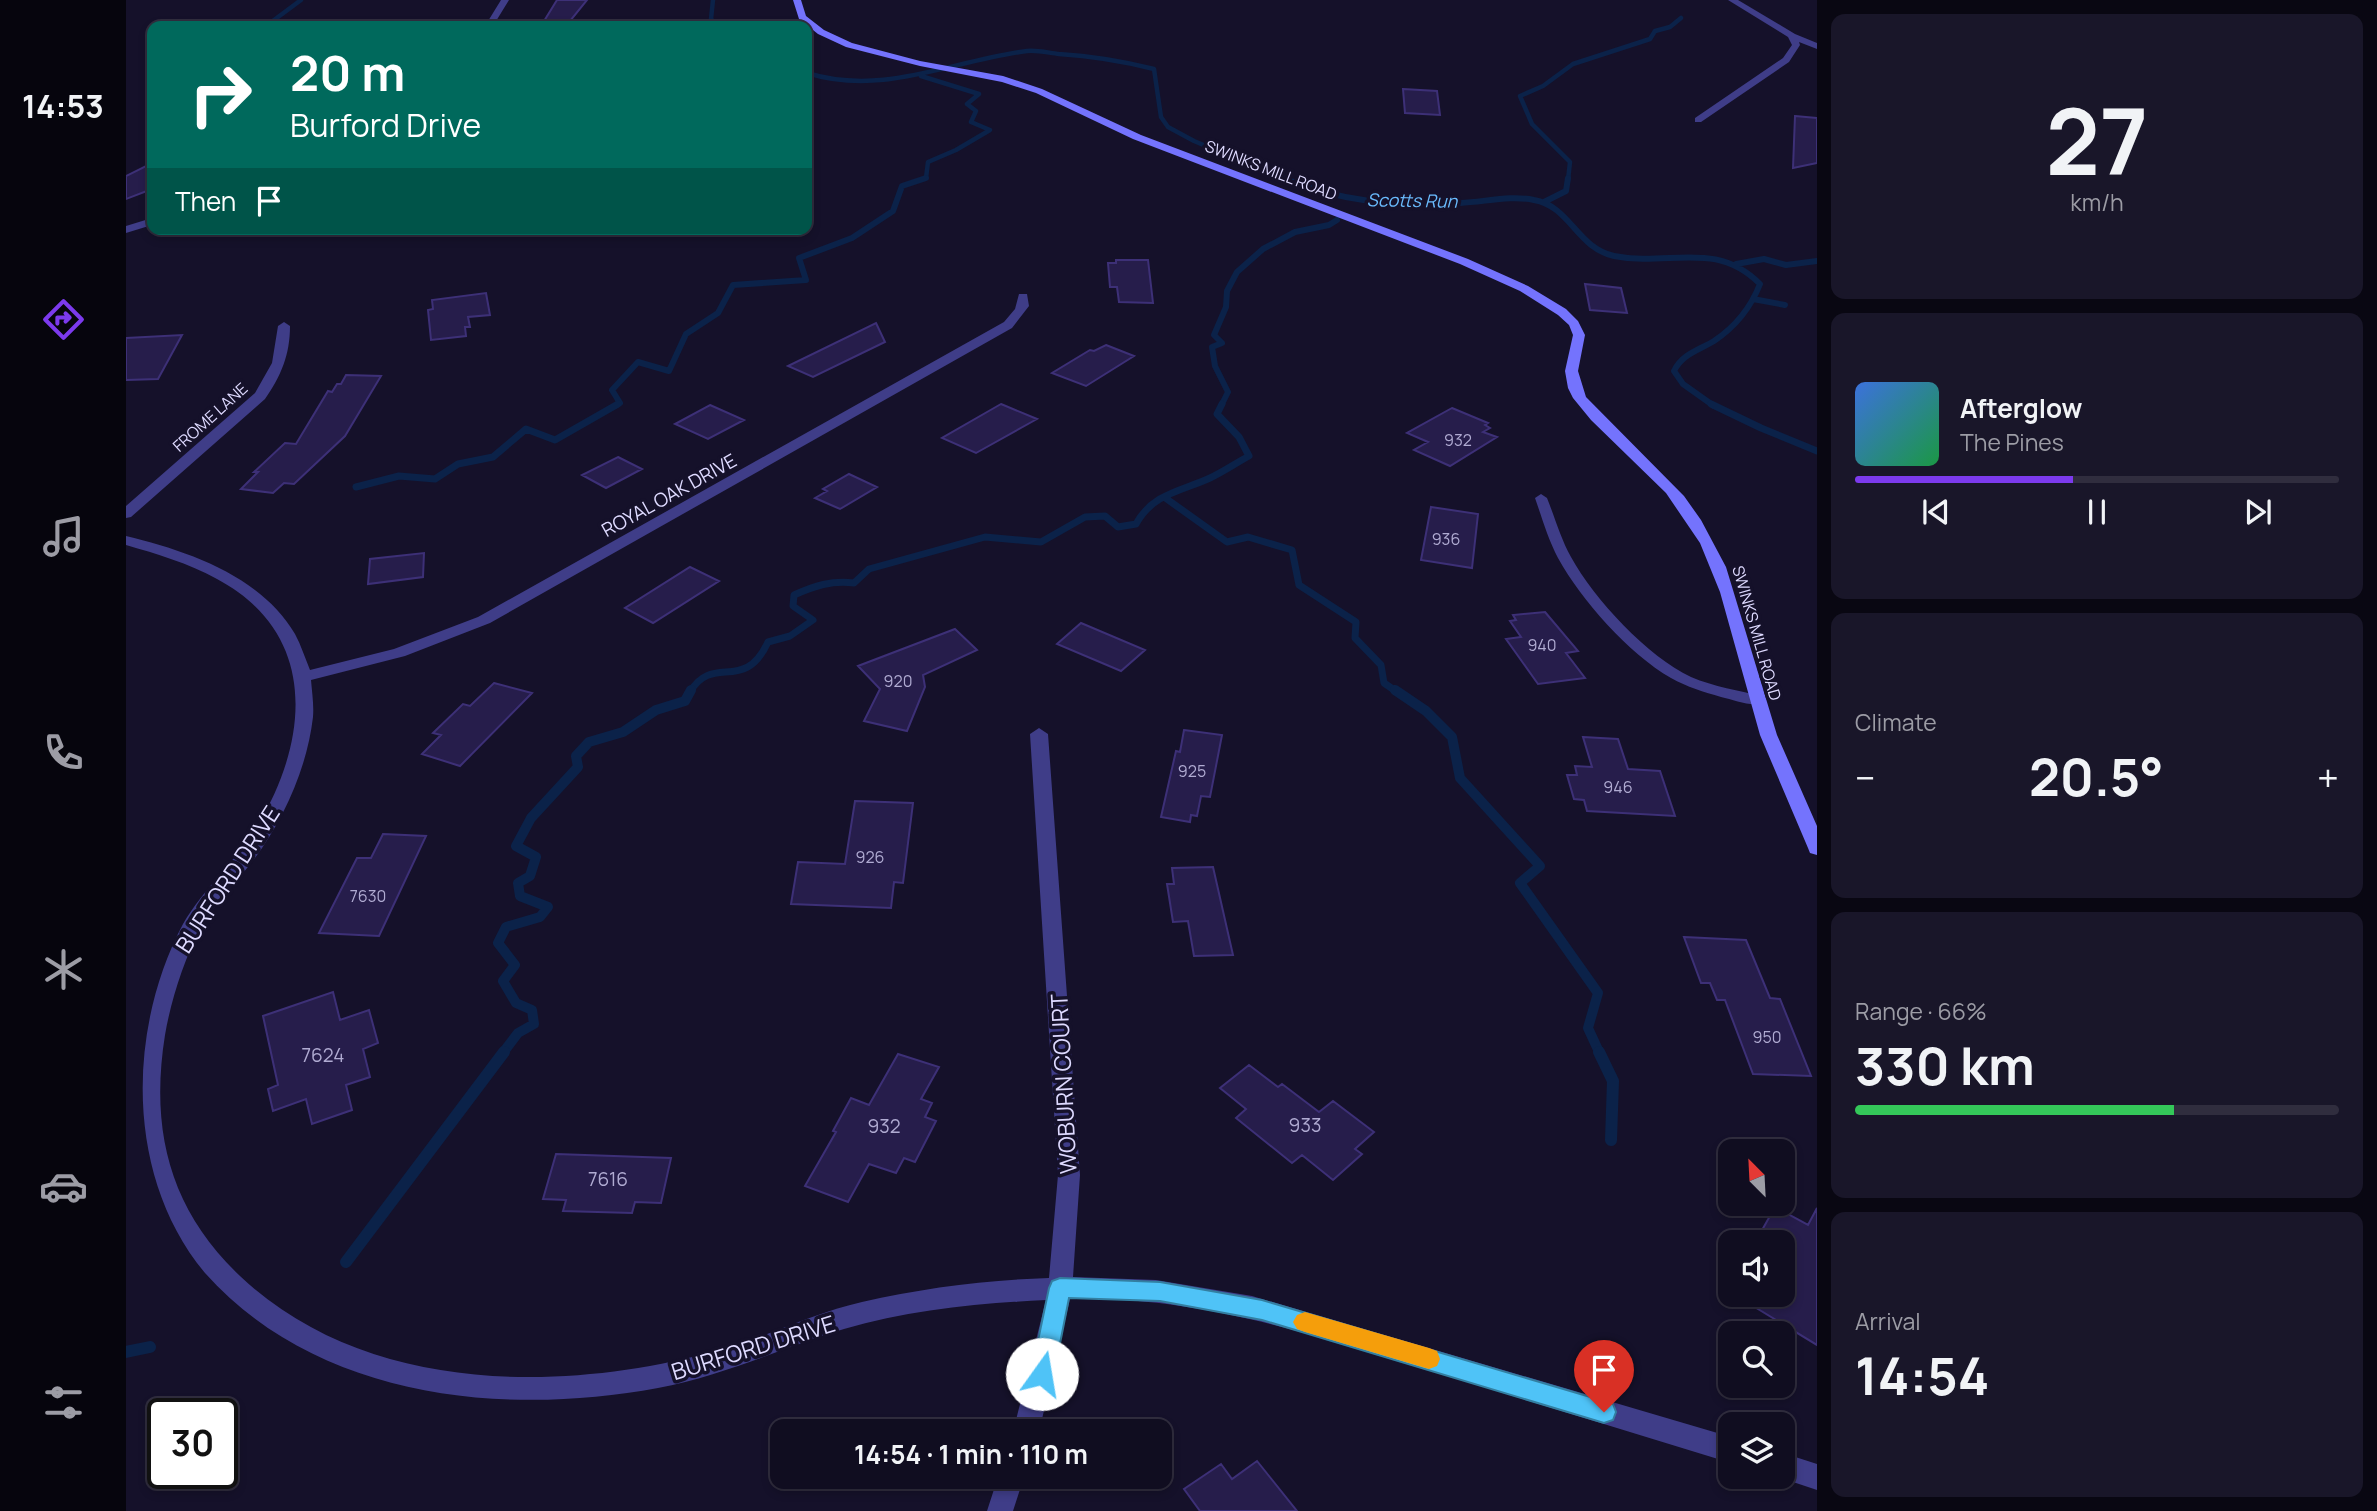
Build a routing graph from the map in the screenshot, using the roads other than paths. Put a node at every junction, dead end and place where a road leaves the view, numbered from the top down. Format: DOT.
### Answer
graph roads {
  1 [pos="505,0"];
  2 [pos="797,0"];
  3 [pos="1732,0"];
  4 [pos="492,21"];
  5 [pos="804,21"];
  6 [pos="812,28"];
  7 [pos="1792,36"];
  8 [pos="1817,46"];
  9 [pos="1698,120"];
  10 [pos="147,223"];
  11 [pos="126,230"];
  12 [pos="1023,297"];
  13 [pos="284,326"];
  14 [pos="1541,498"];
  15 [pos="126,514"];
  16 [pos="126,540"];
  17 [pos="305,676"];
  18 [pos="1758,700"];
  19 [pos="1039,734"];
  20 [pos="1817,848"];
  21 [pos="1060,1288"];
  22 [pos="1030,1419"];
  23 [pos="1718,1446"];
  24 [pos="1795,1470"];
  25 [pos="1817,1477"];
  26 [pos="1007,1489"];
  27 [pos="1000,1511"];
  1 -- 4 [label="street"];
  2 -- 5 [label="street, SWINKS MILL ROAD"];
  3 -- 7 [label="street"];
  6 -- 18 [label="street, SWINKS MILL ROAD"];
  7 -- 8 [label="street"];
  7 -- 9 [label="street"];
  10 -- 11 [label="street"];
  12 -- 17 [label="street, ROYAL OAK DRIVE"];
  13 -- 15 [label="street, FROME LANE"];
  14 -- 18 [label="lane"];
  16 -- 17 [label="street, BURFORD DRIVE"];
  17 -- 21 [label="street, BURFORD DRIVE"];
  18 -- 20 [label="street, SWINKS MILL ROAD"];
  19 -- 21 [label="street, WOBURN COURT"];
  21 -- 22 [label="street, WOBURN COURT"];
  21 -- 23 [label="street, BURFORD DRIVE"];
  24 -- 25 [label="street"];
  26 -- 27 [label="street"];
}
